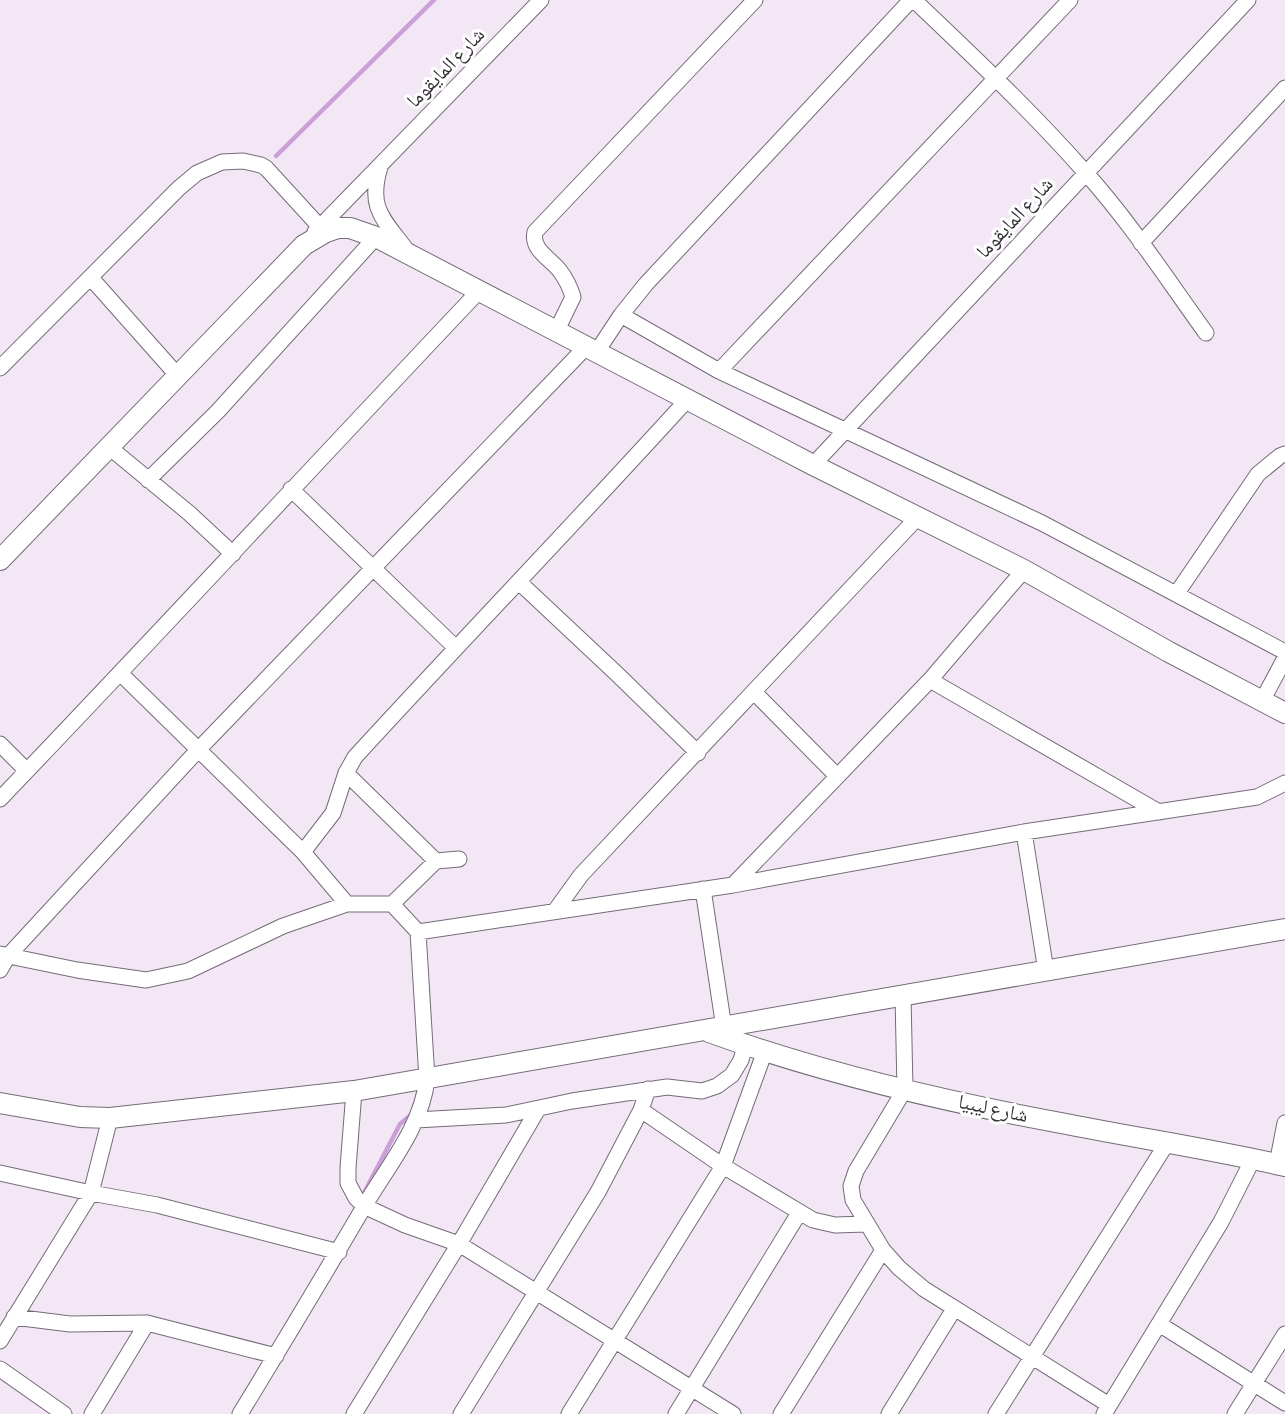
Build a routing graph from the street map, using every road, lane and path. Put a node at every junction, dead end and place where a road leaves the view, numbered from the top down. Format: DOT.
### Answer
graph roads {
  1 [pos="541,0"];
  2 [pos="754,0"];
  3 [pos="913,0"];
  4 [pos="1070,0"];
  5 [pos="1248,0"];
  6 [pos="996,79"];
  7 [pos="1285,88"];
  8 [pos="381,165"];
  9 [pos="1086,173"];
  10 [pos="320,227"];
  11 [pos="376,237"];
  12 [pos="1141,243"];
  13 [pos="303,245"];
  14 [pos="409,254"];
  15 [pos="91,278"];
  16 [pos="479,291"];
  17 [pos="621,315"];
  18 [pos="556,332"];
  19 [pos="1206,333"];
  20 [pos="591,351"];
  21 [pos="0,368"];
  22 [pos="719,371"];
  23 [pos="178,376"];
  24 [pos="687,400"];
  25 [pos="845,431"];
  26 [pos="109,447"];
  27 [pos="1285,454"];
  28 [pos="813,465"];
  29 [pos="148,480"];
  30 [pos="291,489"];
  31 [pos="917,518"];
  32 [pos="233,554"];
  33 [pos="0,560"];
  34 [pos="374,567"];
  35 [pos="1024,570"];
  36 [pos="519,582"];
  37 [pos="1177,593"];
  38 [pos="456,648"];
  39 [pos="1285,652"];
  40 [pos="1285,658"];
  41 [pos="120,673"];
  42 [pos="930,681"];
  43 [pos="754,693"];
  44 [pos="1262,701"];
  45 [pos="1285,713"];
  46 [pos="0,744"];
  47 [pos="198,750"];
  48 [pos="698,753"];
  49 [pos="27,771"];
  50 [pos="346,773"];
  51 [pos="837,776"];
  52 [pos="1285,783"];
  53 [pos="0,799"];
  54 [pos="1158,812"];
  55 [pos="1024,832"];
  56 [pos="303,852"];
  57 [pos="459,859"];
  58 [pos="436,861"];
  59 [pos="733,885"];
  60 [pos="703,889"];
  61 [pos="347,904"];
  62 [pos="392,904"];
  63 [pos="555,911"];
  64 [pos="1285,929"];
  65 [pos="418,932"];
  66 [pos="4,955"];
  67 [pos="0,970"];
  68 [pos="1046,971"];
  69 [pos="903,996"];
  70 [pos="715,1030"];
  71 [pos="744,1046"];
  72 [pos="765,1051"];
  73 [pos="428,1079"];
  74 [pos="648,1089"];
  75 [pos="905,1089"];
  76 [pos="354,1091"];
  77 [pos="0,1103"];
  78 [pos="538,1109"];
  79 [pos="641,1110"];
  80 [pos="110,1118"];
  81 [pos="416,1120"];
  82 [pos="1285,1123"];
  83 [pos="1167,1143"];
  84 [pos="1253,1159"];
  85 [pos="1281,1165"];
  86 [pos="723,1166"];
  87 [pos="0,1173"];
  88 [pos="91,1193"];
  89 [pos="364,1206"];
  90 [pos="799,1213"];
  91 [pos="866,1224"];
  92 [pos="459,1244"];
  93 [pos="883,1250"];
  94 [pos="339,1252"];
  95 [pos="536,1291"];
  96 [pos="954,1309"];
  97 [pos="14,1317"];
  98 [pos="147,1323"];
  99 [pos="1159,1324"];
  100 [pos="1285,1334"];
  101 [pos="0,1341"];
  102 [pos="614,1341"];
  103 [pos="276,1356"];
  104 [pos="1032,1357"];
  105 [pos="0,1369"];
  106 [pos="1253,1383"];
  107 [pos="691,1389"];
  108 [pos="1285,1403"];
  109 [pos="1106,1410"];
  110 [pos="64,1414"];
  111 [pos="92,1414"];
  112 [pos="240,1414"];
  113 [pos="354,1414"];
  114 [pos="461,1414"];
  115 [pos="569,1414"];
  116 [pos="676,1414"];
  117 [pos="733,1414"];
  118 [pos="781,1414"];
  119 [pos="889,1414"];
  120 [pos="996,1414"];
  121 [pos="1235,1414"];
  1 -- 8 [label="street, شارع المايقوما"];
  2 -- 18 [label="street"];
  3 -- 6 [label="street"];
  3 -- 17 [label="street"];
  4 -- 6 [label="street"];
  5 -- 9 [label="street, شارع المايقوما"];
  6 -- 9 [label="street"];
  6 -- 22 [label="street"];
  7 -- 12 [label="street"];
  8 -- 10 [label="street, شارع المايقوما"];
  8 -- 14 [label="street"];
  9 -- 12 [label="street"];
  9 -- 25 [label="street, شارع المايقوما"];
  10 -- 13 [label="street, شارع المايقوما"];
  10 -- 15 [label="street"];
  11 -- 13 [label="main road"];
  11 -- 14 [label="main road"];
  11 -- 29 [label="street"];
  12 -- 19 [label="street"];
  13 -- 23 [label="main road"];
  14 -- 16 [label="main road"];
  15 -- 21 [label="street"];
  15 -- 23 [label="street"];
  16 -- 18 [label="main road"];
  16 -- 30 [label="street"];
  17 -- 20 [label="street"];
  17 -- 22 [label="street"];
  18 -- 20 [label="main road"];
  20 -- 24 [label="main road"];
  20 -- 34 [label="street"];
  22 -- 25 [label="street"];
  23 -- 26 [label="main road"];
  24 -- 28 [label="main road"];
  24 -- 36 [label="street"];
  25 -- 28 [label="street, شارع المايقوما"];
  25 -- 37 [label="street"];
  26 -- 29 [label="street"];
  26 -- 33 [label="main road"];
  27 -- 37 [label="street"];
  28 -- 31 [label="main road"];
  29 -- 32 [label="street"];
  30 -- 32 [label="street"];
  30 -- 34 [label="street"];
  31 -- 35 [label="main road"];
  31 -- 43 [label="street"];
  32 -- 41 [label="street"];
  34 -- 38 [label="street"];
  34 -- 47 [label="street"];
  35 -- 42 [label="street"];
  35 -- 44 [label="main road"];
  36 -- 38 [label="street"];
  36 -- 48 [label="street"];
  37 -- 39 [label="street"];
  38 -- 50 [label="street"];
  40 -- 44 [label="street"];
  41 -- 47 [label="street"];
  41 -- 49 [label="street"];
  42 -- 51 [label="street"];
  42 -- 54 [label="street"];
  43 -- 48 [label="street"];
  43 -- 51 [label="street"];
  44 -- 45 [label="main road"];
  46 -- 49 [label="street"];
  47 -- 56 [label="street"];
  47 -- 66 [label="street"];
  48 -- 63 [label="street"];
  49 -- 53 [label="street"];
  50 -- 56 [label="street"];
  50 -- 58 [label="street"];
  51 -- 59 [label="street"];
  52 -- 54 [label="street"];
  54 -- 55 [label="street"];
  55 -- 59 [label="street"];
  55 -- 68 [label="street"];
  56 -- 61 [label="street"];
  57 -- 58 [label="street"];
  58 -- 62 [label="street"];
  59 -- 60 [label="street"];
  60 -- 63 [label="street"];
  60 -- 70 [label="street"];
  61 -- 62 [label="street"];
  61 -- 66 [label="street"];
  62 -- 65 [label="street"];
  63 -- 65 [label="street"];
  64 -- 68 [label="main road"];
  65 -- 73 [label="street"];
  66 -- 67 [label="street"];
  68 -- 69 [label="main road"];
  69 -- 70 [label="main road"];
  69 -- 75 [label="street"];
  70 -- 71 [label="main road, شارع ليبيا"];
  70 -- 73 [label="main road"];
  71 -- 72 [label="main road, شارع ليبيا"];
  71 -- 74 [label="street"];
  72 -- 75 [label="main road, شارع ليبيا"];
  72 -- 86 [label="street"];
  73 -- 76 [label="main road"];
  73 -- 81 [label="street"];
  74 -- 78 [label="street"];
  74 -- 79 [label="street"];
  75 -- 83 [label="main road, شارع ليبيا"];
  75 -- 91 [label="street"];
  76 -- 80 [label="main road"];
  76 -- 89 [label="street"];
  77 -- 80 [label="main road"];
  78 -- 81 [label="street"];
  78 -- 92 [label="street"];
  79 -- 86 [label="street"];
  79 -- 95 [label="street"];
  80 -- 88 [label="street"];
  81 -- 89 [label="street"];
  82 -- 85 [label="street"];
  83 -- 84 [label="main road, شارع ليبيا"];
  83 -- 104 [label="street"];
  84 -- 85 [label="main road, شارع ليبيا"];
  84 -- 99 [label="street"];
  86 -- 90 [label="street"];
  86 -- 102 [label="street"];
  87 -- 88 [label="street"];
  88 -- 94 [label="street"];
  88 -- 97 [label="street"];
  89 -- 92 [label="street"];
  89 -- 94 [label="street"];
  90 -- 91 [label="street"];
  90 -- 107 [label="street"];
  91 -- 93 [label="street"];
  92 -- 95 [label="street"];
  92 -- 113 [label="street"];
  93 -- 96 [label="street"];
  93 -- 118 [label="street"];
  94 -- 103 [label="street"];
  95 -- 102 [label="street"];
  95 -- 114 [label="street"];
  96 -- 104 [label="street"];
  96 -- 119 [label="street"];
  97 -- 98 [label="street"];
  97 -- 101 [label="street"];
  98 -- 103 [label="street"];
  98 -- 111 [label="street"];
  99 -- 106 [label="street"];
  99 -- 109 [label="street"];
  100 -- 106 [label="street"];
  102 -- 107 [label="street"];
  102 -- 115 [label="street"];
  103 -- 112 [label="street"];
  104 -- 109 [label="street"];
  104 -- 120 [label="street"];
  105 -- 110 [label="street"];
  106 -- 108 [label="street"];
  106 -- 121 [label="street"];
  107 -- 116 [label="street"];
  107 -- 117 [label="street"];
}
